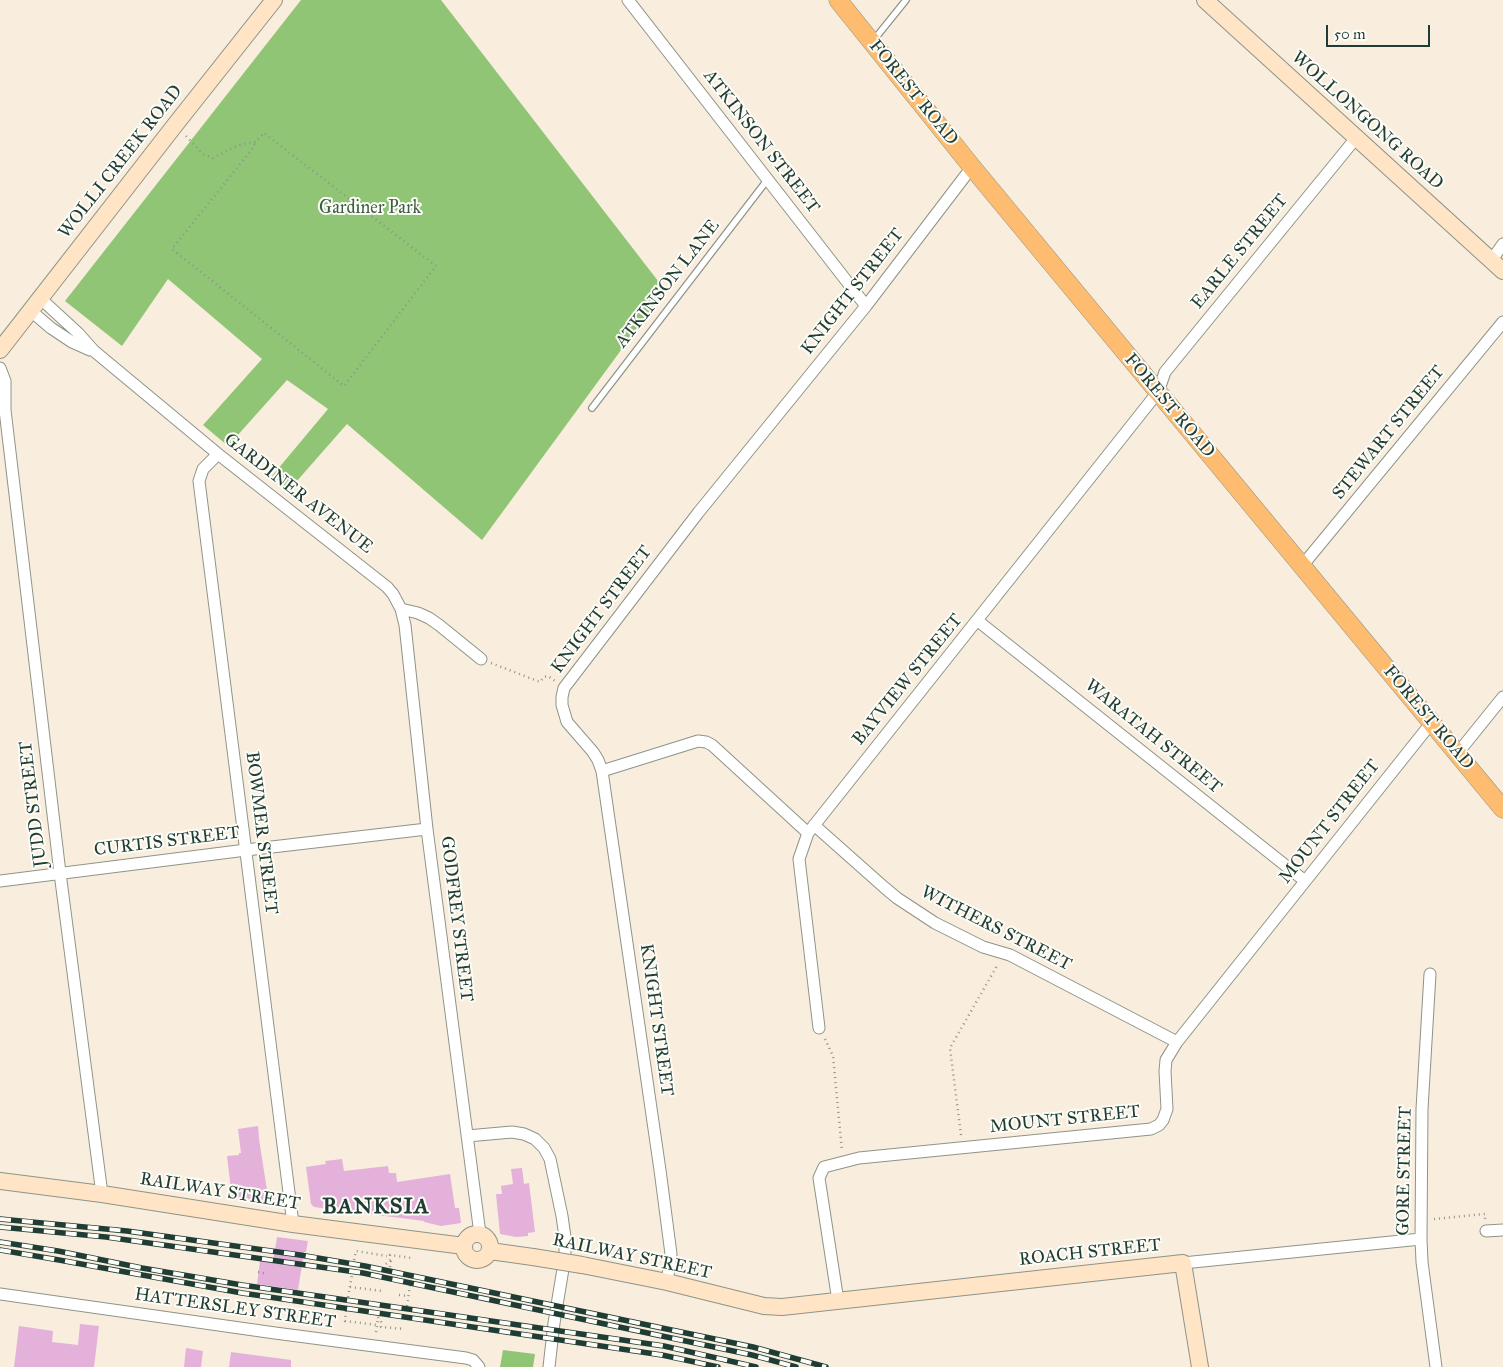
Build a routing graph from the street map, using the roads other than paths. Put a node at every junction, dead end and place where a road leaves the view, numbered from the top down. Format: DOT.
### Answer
graph roads {
  1 [pos="274,0"];
  2 [pos="628,0"];
  3 [pos="838,0"];
  4 [pos="906,0"];
  5 [pos="1205,0"];
  6 [pos="872,42"];
  7 [pos="1356,138"];
  8 [pos="972,167"];
  9 [pos="768,178"];
  10 [pos="1503,244"];
  11 [pos="1497,266"];
  12 [pos="36,305"];
  13 [pos="866,306"];
  14 [pos="1503,322"];
  15 [pos="0,350"];
  16 [pos="0,368"];
  17 [pos="1158,392"];
  18 [pos="3,405"];
  19 [pos="592,408"];
  20 [pos="218,454"];
  21 [pos="1302,566"];
  22 [pos="401,609"];
  23 [pos="978,621"];
  24 [pos="481,659"];
  25 [pos="1503,697"];
  26 [pos="1432,722"];
  27 [pos="1458,754"];
  28 [pos="602,771"];
  29 [pos="1503,809"];
  30 [pos="427,829"];
  31 [pos="811,829"];
  32 [pos="246,850"];
  33 [pos="60,873"];
  34 [pos="0,881"];
  35 [pos="1305,881"];
  36 [pos="1430,974"];
  37 [pos="819,1028"];
  38 [pos="1177,1042"];
  39 [pos="467,1136"];
  40 [pos="0,1181"];
  41 [pos="102,1194"];
  42 [pos="293,1224"];
  43 [pos="1503,1230"];
  44 [pos="1486,1232"];
  45 [pos="480,1234"];
  46 [pos="1421,1239"];
  47 [pos="464,1246"];
  48 [pos="490,1251"];
  49 [pos="1183,1263"];
  50 [pos="667,1282"];
  51 [pos="0,1294"];
  52 [pos="838,1301"];
  53 [pos="764,1306"];
  54 [pos="479,1367"];
  55 [pos="549,1367"];
  56 [pos="1200,1367"];
  57 [pos="1436,1367"];
  1 -- 12 [label="street, WOLLI CREEK ROAD"];
  2 -- 9 [label="street, ATKINSON STREET"];
  3 -- 6 [label="main road, FOREST ROAD"];
  4 -- 6 [label="lane"];
  5 -- 7 [label="street, WOLLONGONG ROAD"];
  6 -- 8 [label="main road, FOREST ROAD"];
  7 -- 11 [label="street, WOLLONGONG ROAD"];
  7 -- 17 [label="street, EARLE STREET"];
  8 -- 13 [label="street, KNIGHT STREET"];
  8 -- 17 [label="main road, FOREST ROAD"];
  9 -- 13 [label="street, ATKINSON STREET"];
  9 -- 19 [label="lane, ATKINSON LANE"];
  10 -- 11 [label="street"];
  12 -- 15 [label="street, WOLLI CREEK ROAD"];
  12 -- 20 [label="street, GARDINER AVENUE"];
  13 -- 28 [label="street, KNIGHT STREET"];
  14 -- 21 [label="street, STEWART STREET"];
  16 -- 18 [label="street, JUDD STREET"];
  17 -- 21 [label="main road, FOREST ROAD"];
  17 -- 23 [label="street, BAYVIEW STREET"];
  18 -- 33 [label="street, JUDD STREET"];
  20 -- 22 [label="street, GARDINER AVENUE"];
  20 -- 32 [label="street, BOWMER STREET"];
  21 -- 26 [label="main road, FOREST ROAD"];
  22 -- 24 [label="street"];
  22 -- 30 [label="street, GODFREY STREET"];
  23 -- 31 [label="street, BAYVIEW STREET"];
  23 -- 35 [label="street, WARATAH STREET"];
  25 -- 27 [label="street"];
  26 -- 27 [label="main road, FOREST ROAD"];
  26 -- 35 [label="street, MOUNT STREET"];
  27 -- 29 [label="main road, FOREST ROAD"];
  28 -- 31 [label="street, WITHERS STREET"];
  28 -- 50 [label="street, KNIGHT STREET"];
  30 -- 32 [label="street, CURTIS STREET"];
  30 -- 39 [label="street, GODFREY STREET"];
  31 -- 37 [label="street, BAYVIEW STREET"];
  31 -- 38 [label="street, WITHERS STREET"];
  32 -- 33 [label="street, CURTIS STREET"];
  32 -- 42 [label="street, BOWMER STREET"];
  33 -- 34 [label="street, CURTIS STREET"];
  33 -- 41 [label="street, JUDD STREET"];
  35 -- 38 [label="street, MOUNT STREET"];
  36 -- 46 [label="street, GORE STREET"];
  38 -- 52 [label="street, MOUNT STREET"];
  39 -- 45 [label="street, GODFREY STREET"];
  39 -- 55 [label="street"];
  40 -- 41 [label="street, RAILWAY STREET"];
  41 -- 42 [label="street, RAILWAY STREET"];
  42 -- 47 [label="street, RAILWAY STREET"];
  43 -- 44 [label="street"];
  45 -- 47 [label="street"];
  45 -- 48 [label="street"];
  46 -- 49 [label="street, ROACH STREET"];
  46 -- 57 [label="street, GORE STREET"];
  47 -- 48 [label="street"];
  48 -- 50 [label="street, RAILWAY STREET, bridge"];
  49 -- 52 [label="street, ROACH STREET"];
  49 -- 56 [label="street"];
  50 -- 53 [label="street, RAILWAY STREET"];
  51 -- 54 [label="street, HATTERSLEY STREET"];
  52 -- 53 [label="street, ROACH STREET"];
}
